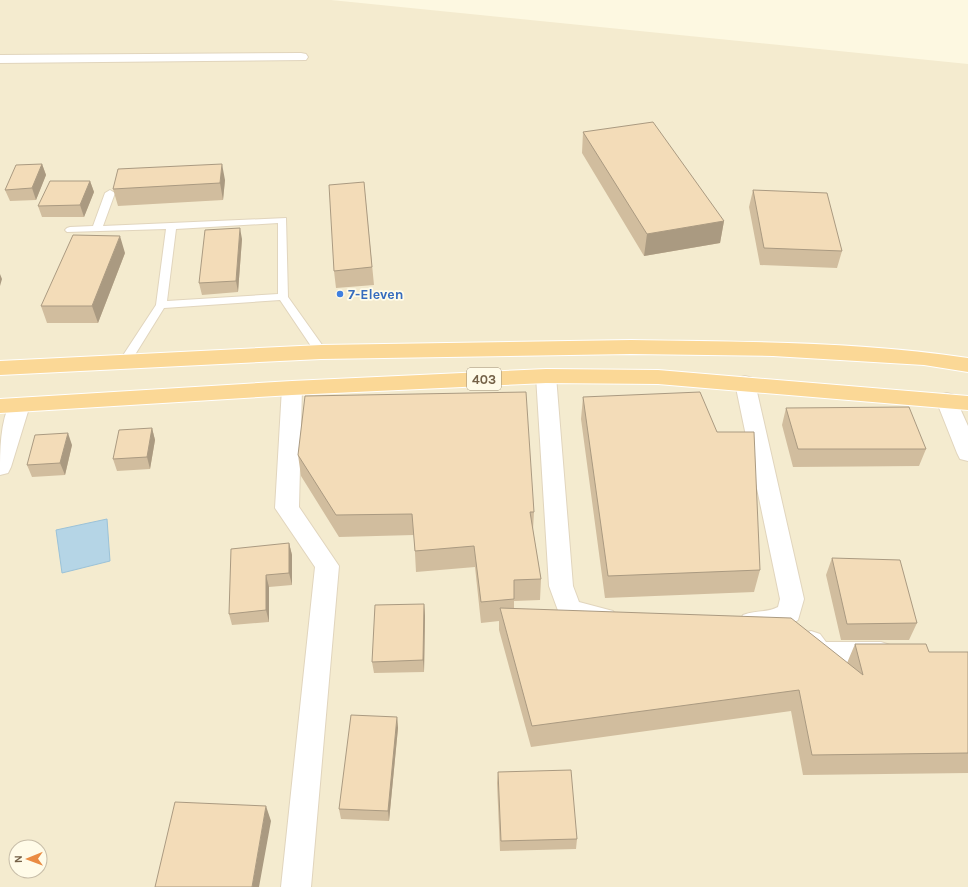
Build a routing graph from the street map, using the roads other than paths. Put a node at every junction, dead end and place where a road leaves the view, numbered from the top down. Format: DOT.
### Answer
graph roads {
  1 [pos="301,57"];
  2 [pos="0,59"];
  3 [pos="110,193"];
  4 [pos="171,226"];
  5 [pos="98,229"];
  6 [pos="70,230"];
  7 [pos="283,297"];
  8 [pos="161,305"];
  9 [pos="321,352"];
  10 [pos="124,363"];
  11 [pos="968,365"];
  12 [pos="0,368"];
  13 [pos="546,376"];
  14 [pos="745,383"];
  15 [pos="292,388"];
  16 [pos="958,402"];
  17 [pos="10,406"];
  18 [pos="968,453"];
  19 [pos="0,467"];
  20 [pos="789,613"];
  21 [pos="626,618"];
  22 [pos="734,621"];
  23 [pos="905,653"];
  24 [pos="296,887"];
  1 -- 2 [label="street"];
  3 -- 5 [label="lane"];
  4 -- 5 [label="lane"];
  4 -- 7 [label="lane"];
  4 -- 8 [label="lane"];
  5 -- 6 [label="lane"];
  7 -- 8 [label="lane"];
  7 -- 9 [label="lane"];
  8 -- 10 [label="lane"];
  9 -- 10 [label="highway, 403"];
  9 -- 11 [label="highway, 403"];
  10 -- 12 [label="highway, 403"];
  13 -- 14 [label="highway, 403"];
  13 -- 15 [label="highway, 403"];
  13 -- 21 [label="street"];
  14 -- 16 [label="highway, 403"];
  14 -- 20 [label="street"];
  15 -- 17 [label="highway, 403"];
  15 -- 24 [label="street"];
  16 -- 18 [label="street"];
  17 -- 19 [label="street"];
  20 -- 22 [label="street"];
  20 -- 23 [label="street"];
}
